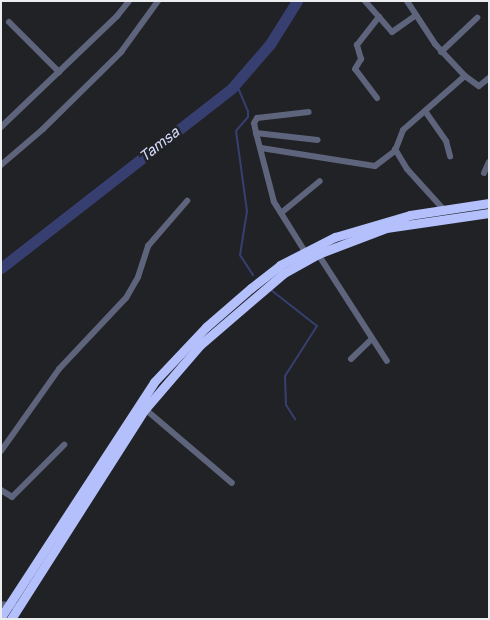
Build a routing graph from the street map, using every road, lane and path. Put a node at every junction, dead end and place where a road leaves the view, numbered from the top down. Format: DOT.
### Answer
graph roads {
  1 [pos="128,1"];
  2 [pos="158,1"];
  3 [pos="365,1"];
  4 [pos="408,1"];
  5 [pos="416,14"];
  6 [pos="379,16"];
  7 [pos="477,18"];
  8 [pos="9,22"];
  9 [pos="441,52"];
  10 [pos="59,72"];
  11 [pos="465,76"];
  12 [pos="489,78"];
  13 [pos="377,98"];
  14 [pos="425,111"];
  15 [pos="309,112"];
  16 [pos="1,127"];
  17 [pos="256,133"];
  18 [pos="318,140"];
  19 [pos="261,148"];
  20 [pos="395,149"];
  21 [pos="450,156"];
  22 [pos="489,162"];
  23 [pos="1,165"];
  24 [pos="484,173"];
  25 [pos="320,181"];
  26 [pos="187,202"];
  27 [pos="489,203"];
  28 [pos="444,210"];
  29 [pos="281,212"];
  30 [pos="488,213"];
  31 [pos="304,250"];
  32 [pos="318,254"];
  33 [pos="372,339"];
  34 [pos="352,359"];
  35 [pos="387,361"];
  36 [pos="145,409"];
  37 [pos="64,445"];
  38 [pos="1,451"];
  39 [pos="232,482"];
  40 [pos="1,490"];
  41 [pos="5,605"];
  42 [pos="18,608"];
  43 [pos="1,617"];
  44 [pos="10,619"];
  1 -- 10 [label="street"];
  2 -- 23 [label="street"];
  3 -- 6 [label="street"];
  4 -- 5 [label="street"];
  5 -- 6 [label="street"];
  5 -- 9 [label="street"];
  6 -- 13 [label="street"];
  7 -- 9 [label="street"];
  8 -- 10 [label="street"];
  9 -- 11 [label="street"];
  10 -- 16 [label="street"];
  11 -- 12 [label="street"];
  11 -- 14 [label="street"];
  14 -- 20 [label="street"];
  14 -- 21 [label="street"];
  15 -- 17 [label="street"];
  17 -- 18 [label="street"];
  17 -- 19 [label="street"];
  19 -- 20 [label="street"];
  19 -- 29 [label="street"];
  20 -- 28 [label="street"];
  22 -- 24 [label="street"];
  25 -- 29 [label="street"];
  26 -- 38 [label="street"];
  27 -- 28 [label="highway"];
  28 -- 31 [label="highway"];
  29 -- 31 [label="street"];
  30 -- 32 [label="highway"];
  31 -- 41 [label="highway"];
  32 -- 33 [label="street"];
  32 -- 36 [label="highway"];
  33 -- 34 [label="street"];
  33 -- 35 [label="street"];
  36 -- 39 [label="street"];
  36 -- 42 [label="highway"];
  37 -- 40 [label="street"];
  41 -- 42 [label="street"];
  41 -- 43 [label="highway"];
  42 -- 44 [label="highway"];
}
